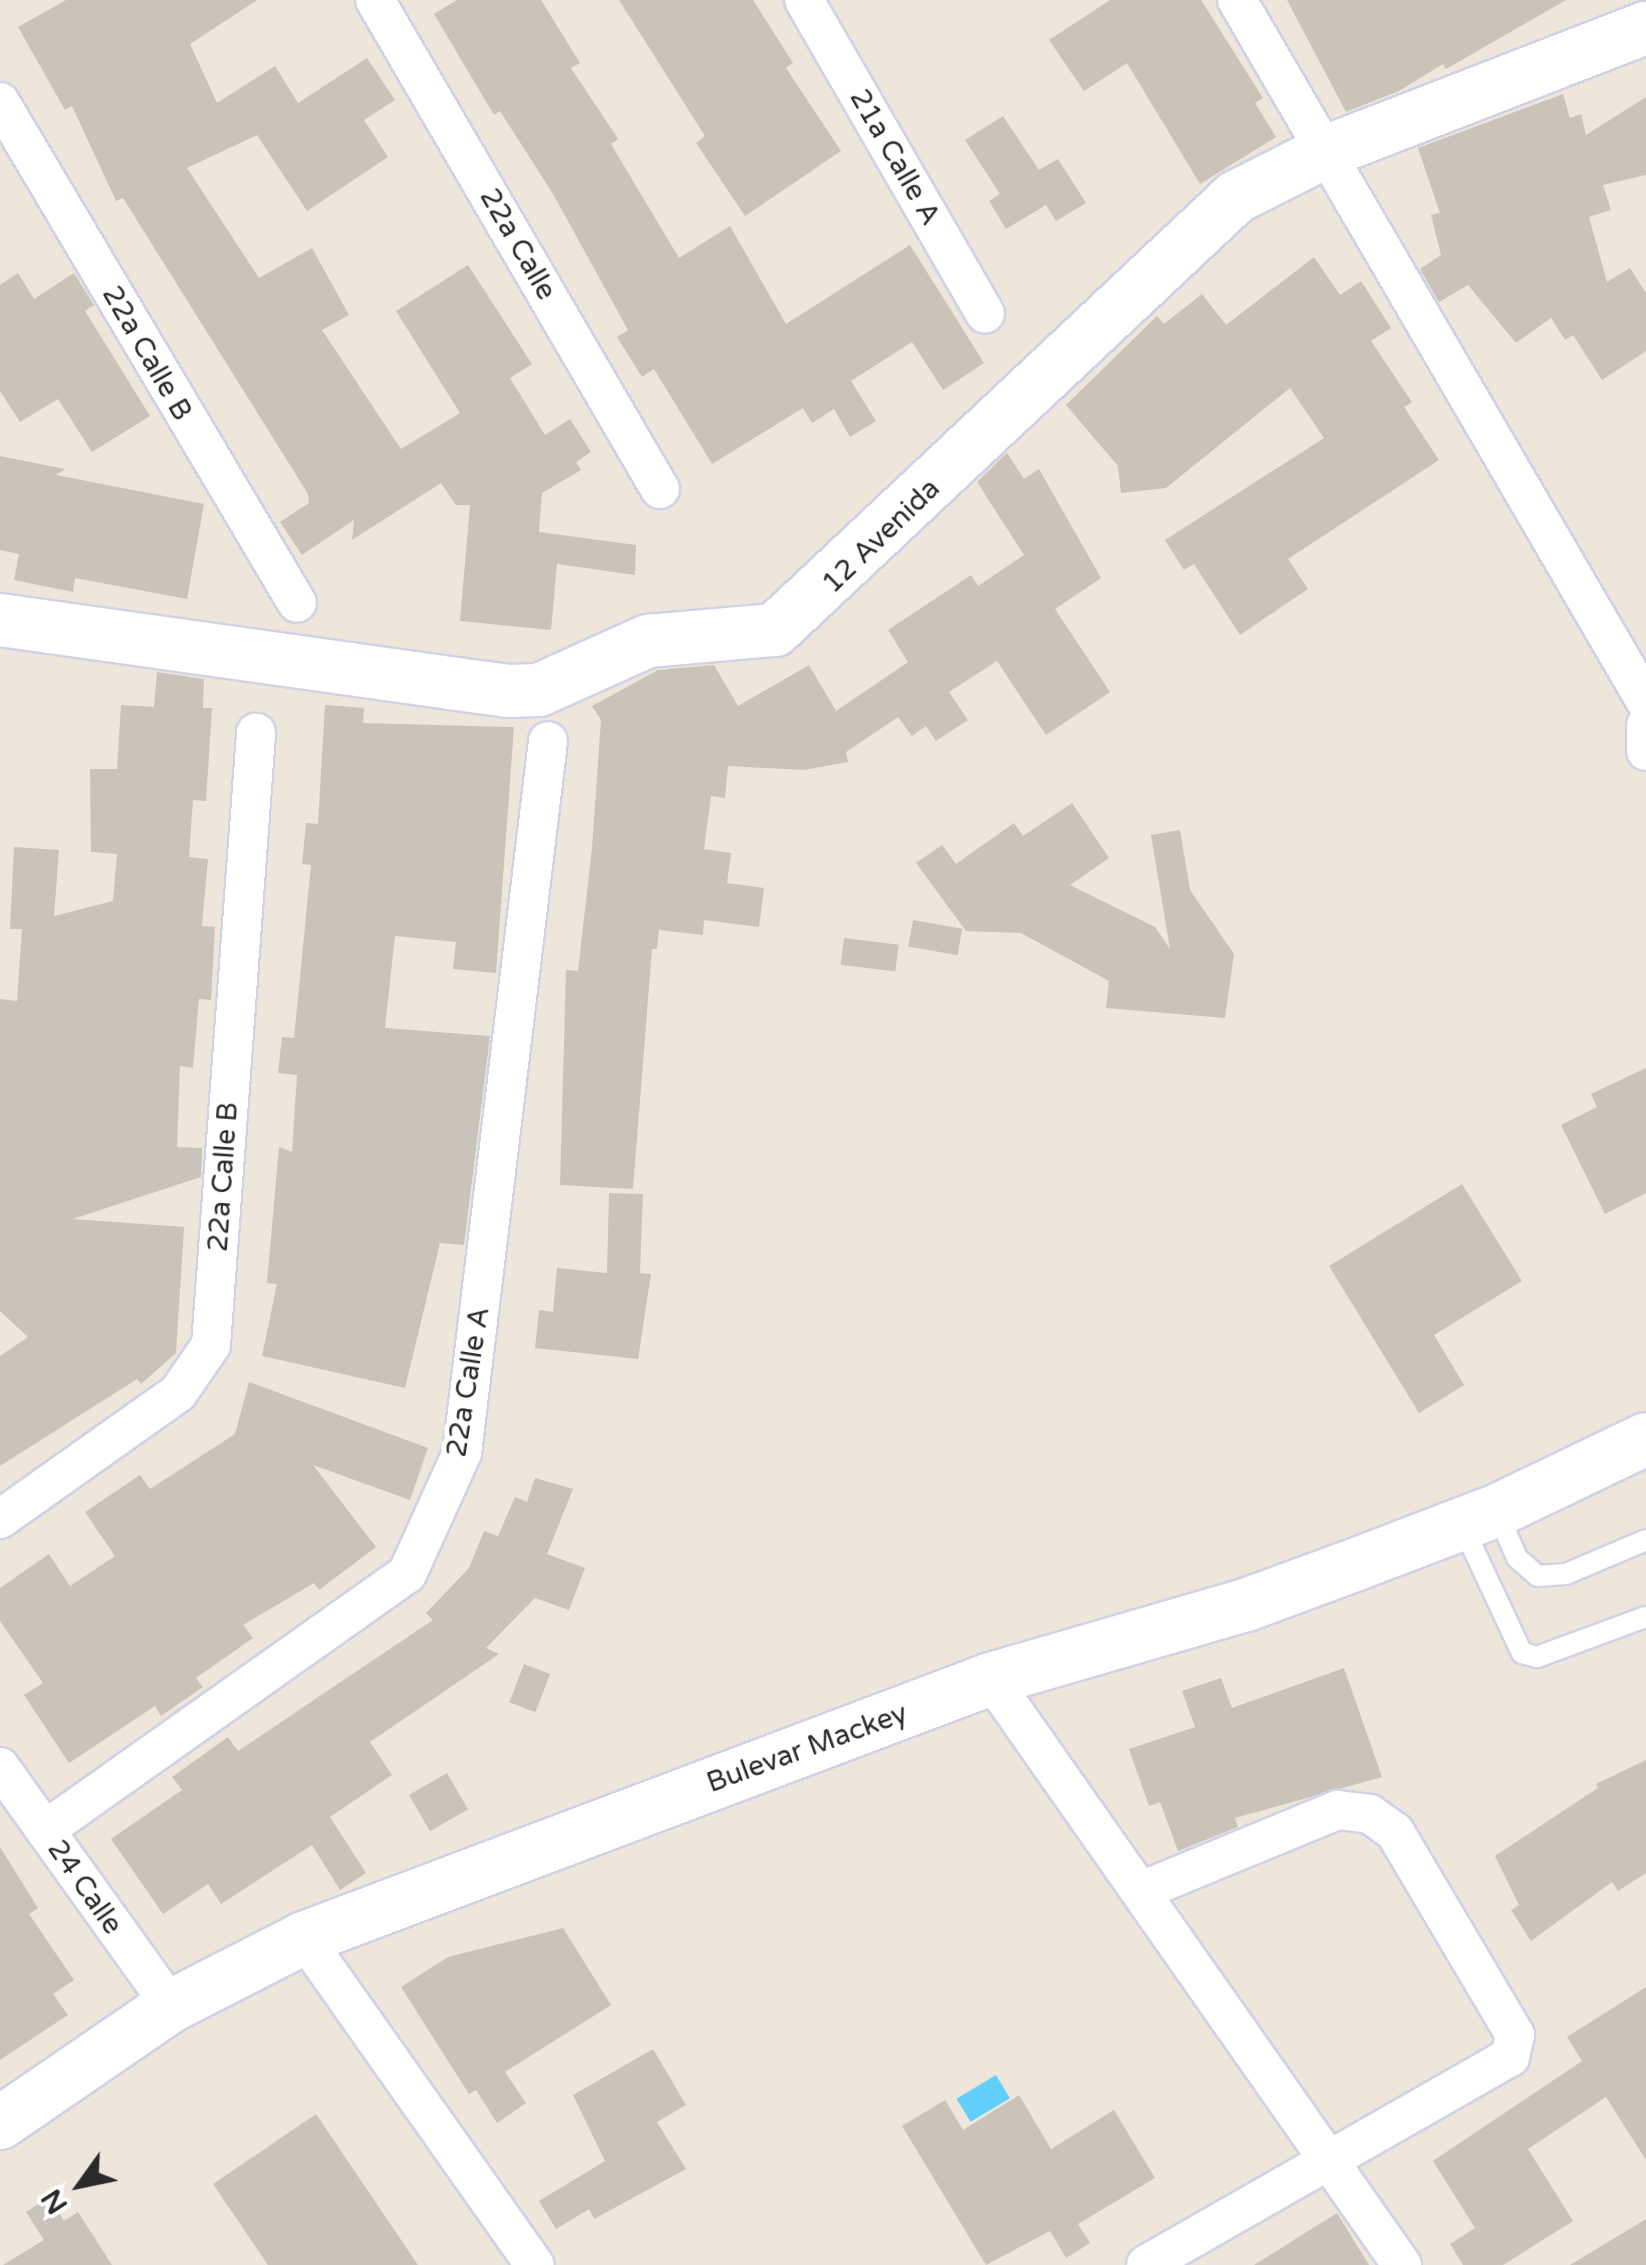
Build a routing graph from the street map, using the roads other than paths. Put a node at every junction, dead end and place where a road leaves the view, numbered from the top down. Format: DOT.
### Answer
graph roads {
  1 [pos="375,0"];
  2 [pos="804,0"];
  3 [pos="1237,0"];
  4 [pos="1646,28"];
  5 [pos="0,102"];
  6 [pos="1323,154"];
  7 [pos="986,314"];
  8 [pos="660,489"];
  9 [pos="296,603"];
  10 [pos="0,620"];
  11 [pos="1646,702"];
  12 [pos="1646,726"];
  13 [pos="256,733"];
  14 [pos="548,741"];
  15 [pos="1646,750"];
  16 [pos="1646,1439"];
  17 [pos="1479,1517"];
  18 [pos="0,1520"];
  19 [pos="1646,1540"];
  20 [pos="1646,1617"];
  21 [pos="991,1680"];
  22 [pos="0,1767"];
  23 [pos="45,1830"];
  24 [pos="1141,1891"];
  25 [pos="304,1938"];
  26 [pos="170,2006"];
  27 [pos="0,2123"];
  28 [pos="1328,2162"];
  29 [pos="535,2265"];
  30 [pos="1146,2265"];
  31 [pos="1402,2265"];
  1 -- 8 [label="street, 22a Calle"];
  2 -- 7 [label="street, 21a Calle A"];
  3 -- 6 [label="street"];
  4 -- 6 [label="street, 12 Avenida"];
  5 -- 9 [label="street, 22a Calle B"];
  6 -- 10 [label="street, 12 Avenida"];
  6 -- 11 [label="street"];
  12 -- 15 [label="street"];
  13 -- 18 [label="street, 22a Calle B"];
  14 -- 23 [label="street, 22a Calle A"];
  16 -- 17 [label="street, Bulevar Mackey"];
  17 -- 19 [label="lane"];
  17 -- 20 [label="lane"];
  17 -- 21 [label="street, Bulevar Mackey"];
  21 -- 24 [label="street"];
  21 -- 25 [label="street, Bulevar Mackey"];
  22 -- 23 [label="street, 24 Calle"];
  23 -- 26 [label="street, 24 Calle"];
  24 -- 28 [label="street"];
  24 -- 28 [label="street"];
  25 -- 26 [label="street, Bulevar Mackey"];
  25 -- 29 [label="street"];
  26 -- 27 [label="street, Bulevar Mackey"];
  28 -- 30 [label="street"];
  28 -- 31 [label="street"];
}
